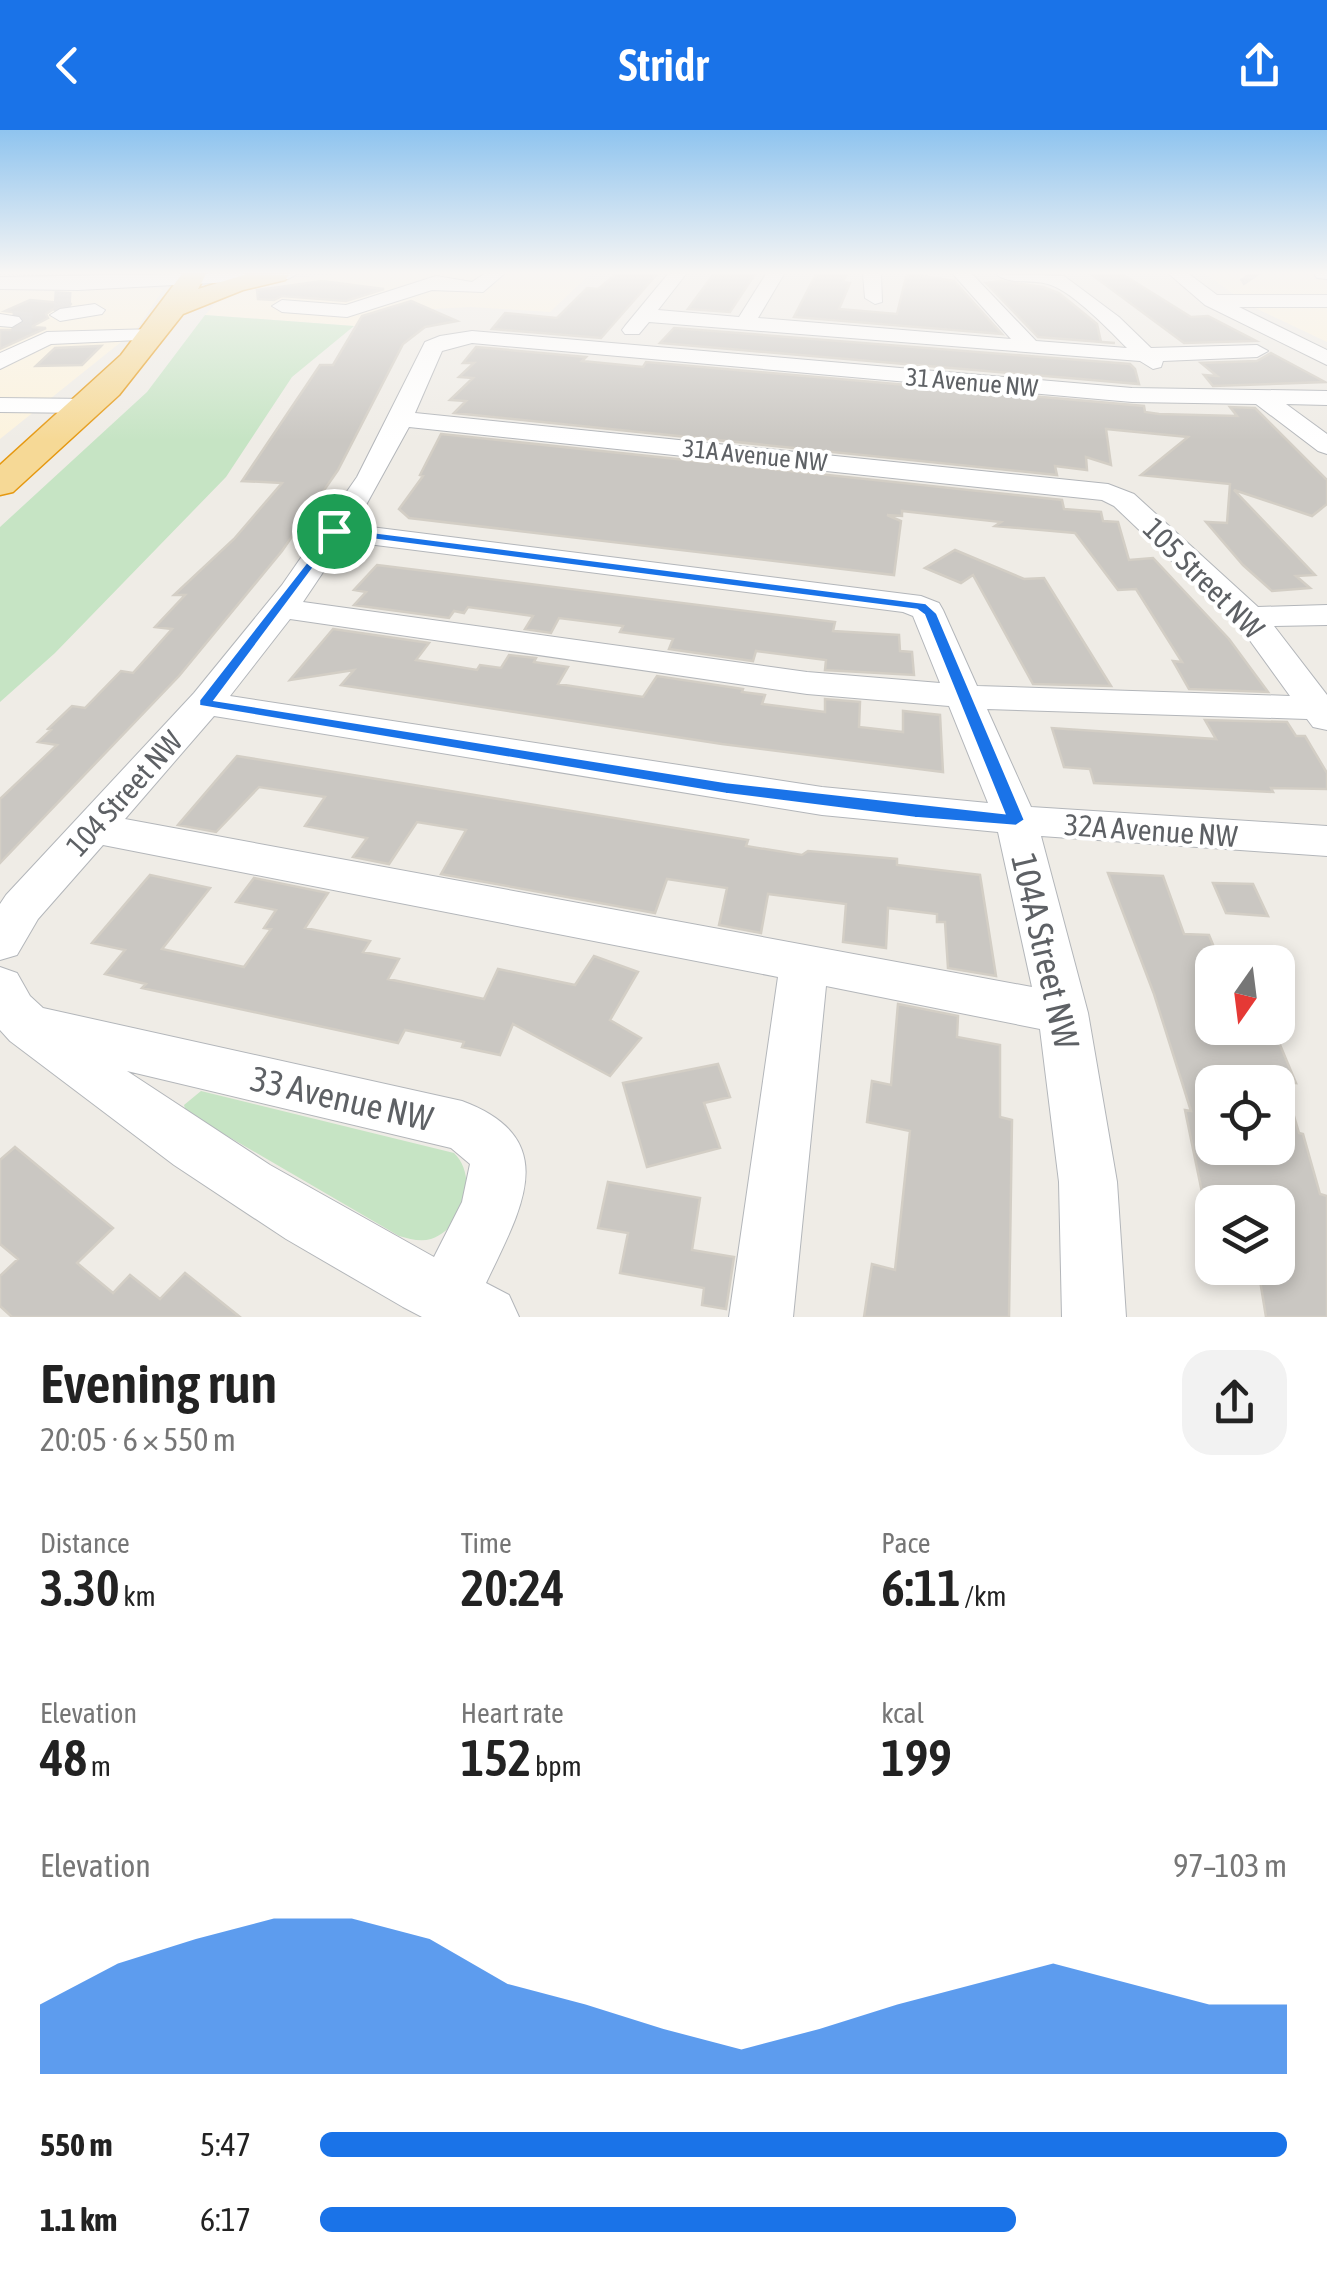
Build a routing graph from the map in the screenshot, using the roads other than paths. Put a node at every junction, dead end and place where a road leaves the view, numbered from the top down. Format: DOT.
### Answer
graph roads {
  1 [pos="158,329"];
  2 [pos="632,329"];
  3 [pos="815,329"];
  4 [pos="1014,329"];
  5 [pos="1121,329"];
  6 [pos="1273,329"];
  7 [pos="154,335"];
  8 [pos="440,342"];
  9 [pos="1030,346"];
  10 [pos="616,350"];
  11 [pos="1257,351"];
  12 [pos="1321,352"];
  13 [pos="1147,354"];
  14 [pos="0,362"];
  15 [pos="1183,398"];
  16 [pos="1327,398"];
  17 [pos="1264,400"];
  18 [pos="90,406"];
  19 [pos="4,409"];
  20 [pos="401,420"];
  21 [pos="1327,446"];
  22 [pos="0,484"];
  23 [pos="1108,492"];
  24 [pos="334,531"];
  25 [pos="280,608"];
  26 [pos="1327,615"];
  27 [pos="1250,617"];
  28 [pos="963,695"];
  29 [pos="204,703"];
  30 [pos="1324,712"];
  31 [pos="1016,820"];
  32 [pos="93,828"];
  33 [pos="1327,841"];
  34 [pos="0,942"];
  35 [pos="804,963"];
  36 [pos="14,1007"];
  37 [pos="1063,1013"];
  38 [pos="467,1307"];
  39 [pos="762,1317"];
  40 [pos="1094,1317"];
  1 -- 7 [label="highway"];
  2 -- 10 [label="street"];
  3 -- 9 [label="street"];
  4 -- 9 [label="street"];
  5 -- 13 [label="street"];
  6 -- 12 [label="street"];
  7 -- 14 [label="street"];
  7 -- 18 [label="highway"];
  8 -- 10 [label="street, 31 Avenue NW"];
  8 -- 20 [label="street, 104 Street NW"];
  9 -- 13 [label="street"];
  10 -- 15 [label="street, 31 Avenue NW"];
  11 -- 13 [label="street"];
  13 -- 15 [label="street"];
  15 -- 17 [label="street, 31 Avenue NW"];
  16 -- 17 [label="street, 31 Avenue NW"];
  17 -- 21 [label="street"];
  18 -- 19 [label="street"];
  18 -- 22 [label="highway"];
  20 -- 23 [label="street, 31A Avenue NW"];
  20 -- 24 [label="street, 104 Street NW"];
  23 -- 27 [label="street, 105 Street NW"];
  24 -- 25 [label="street, 104 Street NW"];
  24 -- 28 [label="street, 104A Street NW"];
  25 -- 28 [label="street"];
  25 -- 29 [label="street, 104 Street NW"];
  26 -- 27 [label="street"];
  27 -- 30 [label="street, 105 Street NW"];
  28 -- 30 [label="street"];
  28 -- 31 [label="street, 104A Street NW"];
  29 -- 31 [label="street, 32A Avenue NW"];
  29 -- 32 [label="street, 104 Street NW"];
  31 -- 33 [label="street, 32A Avenue NW"];
  31 -- 37 [label="street, 104A Street NW"];
  32 -- 34 [label="street, 104 Street NW"];
  32 -- 35 [label="street"];
  35 -- 37 [label="street"];
  35 -- 39 [label="street"];
  36 -- 38 [label="street, 33 Avenue NW"];
  36 -- 38 [label="street, 33 Avenue NW"];
  37 -- 40 [label="street, 104A Street NW"];
}
